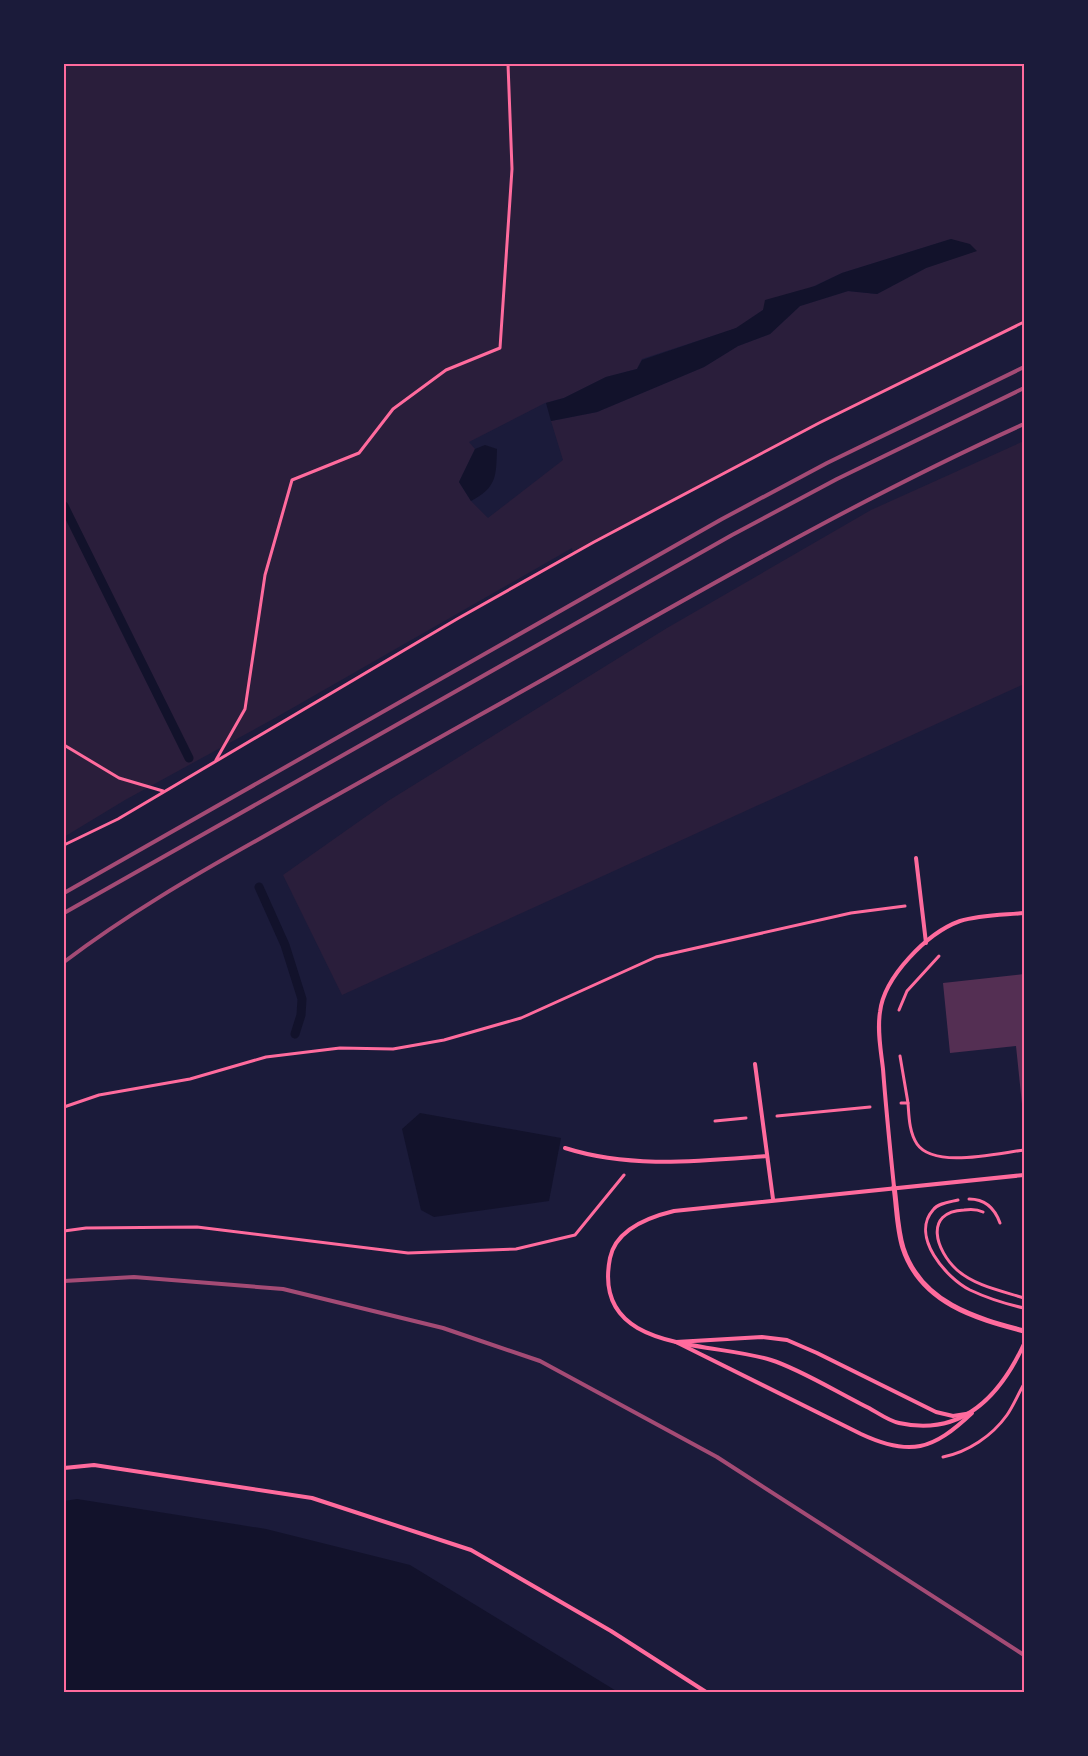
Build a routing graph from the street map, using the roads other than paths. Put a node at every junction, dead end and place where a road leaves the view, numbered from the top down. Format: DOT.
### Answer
graph roads {
  1 [pos="916,858"];
  2 [pos="1024,913"];
  3 [pos="926,943"];
  4 [pos="755,1064"];
  5 [pos="565,1148"];
  6 [pos="767,1156"];
  7 [pos="1024,1175"];
  8 [pos="894,1187"];
  9 [pos="773,1199"];
  10 [pos="1024,1331"];
  11 [pos="676,1342"];
  12 [pos="1024,1344"];
  13 [pos="972,1412"];
  14 [pos="64,1468"];
  15 [pos="706,1692"];
  1 -- 3 [label="lane"];
  2 -- 3 [label="lane"];
  3 -- 8 [label="lane"];
  4 -- 6 [label="lane"];
  5 -- 6 [label="lane"];
  6 -- 9 [label="lane"];
  7 -- 8 [label="lane"];
  8 -- 9 [label="lane"];
  8 -- 10 [label="street"];
  9 -- 11 [label="lane"];
  11 -- 13 [label="lane"];
  11 -- 13 [label="lane"];
  11 -- 13 [label="lane"];
  12 -- 13 [label="lane"];
  14 -- 15 [label="lane"];
}
